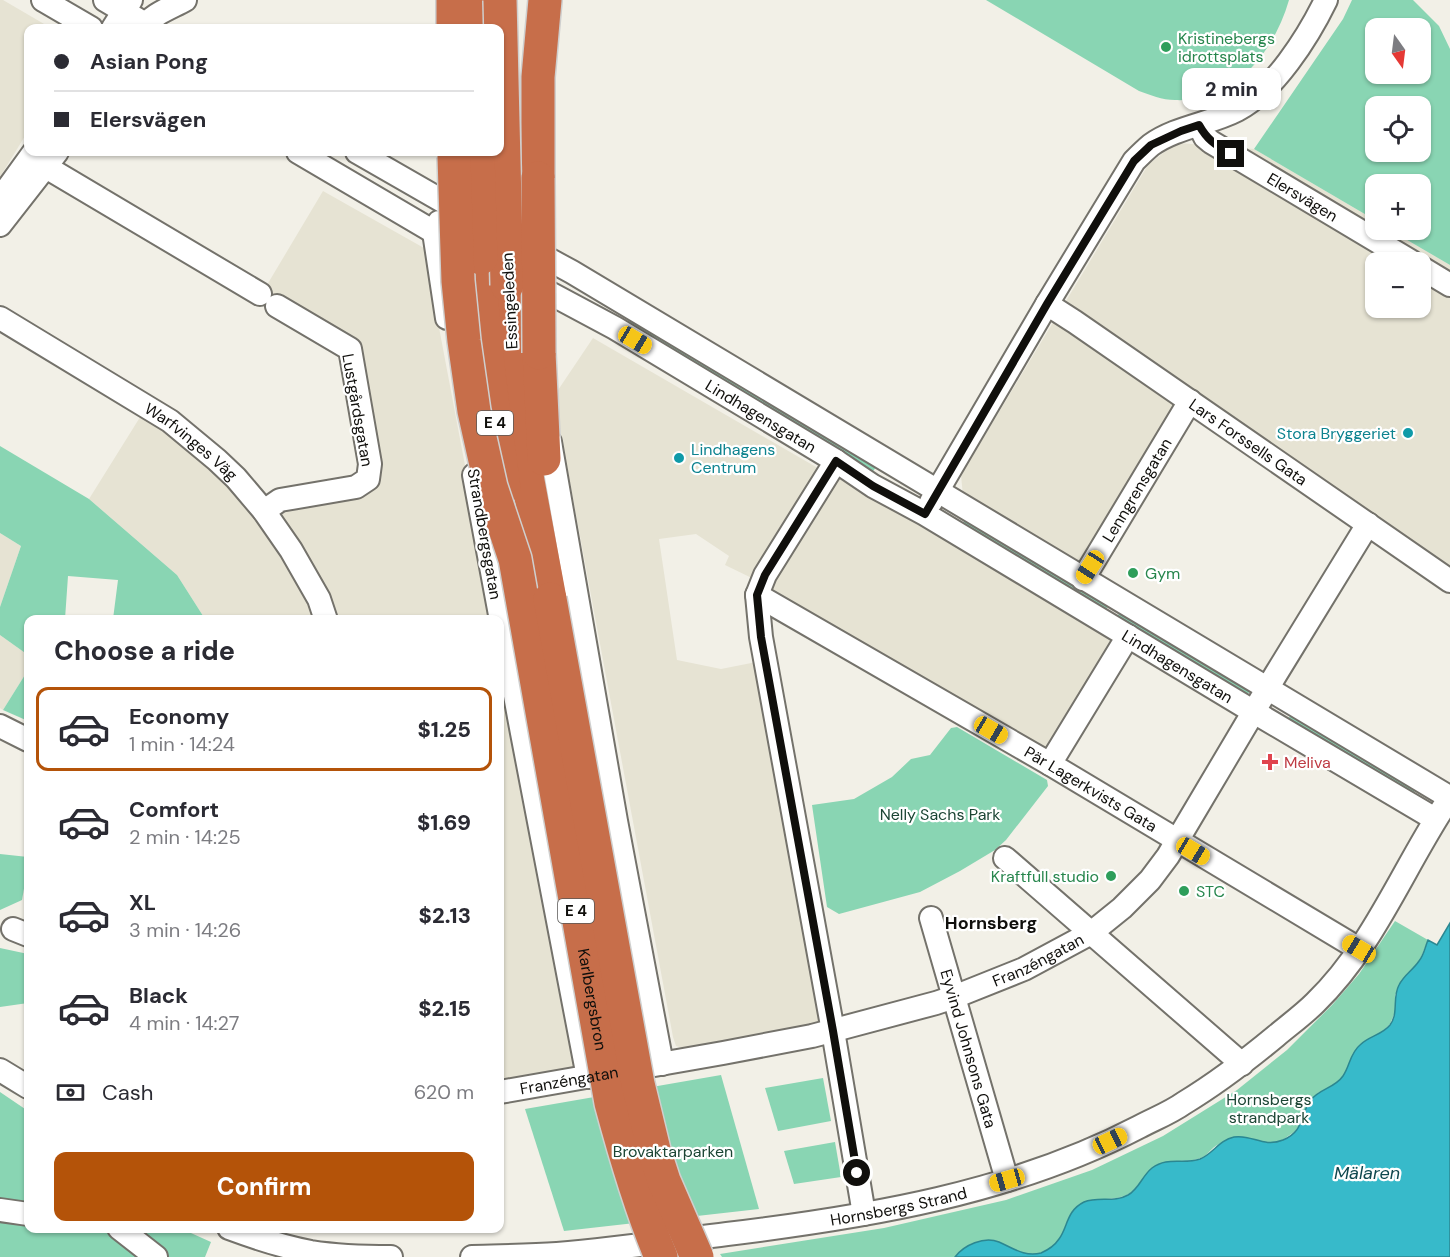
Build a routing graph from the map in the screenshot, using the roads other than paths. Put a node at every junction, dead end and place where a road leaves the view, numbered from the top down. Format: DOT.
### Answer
graph roads {
  1 [pos="43,0"];
  2 [pos="185,0"];
  3 [pos="453,0"];
  4 [pos="478,0"];
  5 [pos="500,0"];
  6 [pos="530,0"];
  7 [pos="545,0"];
  8 [pos="1326,0"];
  9 [pos="118,10"];
  10 [pos="84,24"];
  11 [pos="142,24"];
  12 [pos="150,24"];
  13 [pos="453,24"];
  14 [pos="478,24"];
  15 [pos="500,24"];
  16 [pos="538,77"];
  17 [pos="1199,125"];
  18 [pos="305,156"];
  19 [pos="364,156"];
  20 [pos="454,156"];
  21 [pos="478,156"];
  22 [pos="503,156"];
  23 [pos="46,157"];
  24 [pos="0,199"];
  25 [pos="448,204"];
  26 [pos="0,225"];
  27 [pos="434,232"];
  28 [pos="1395,252"];
  29 [pos="572,272"];
  30 [pos="1431,274"];
  31 [pos="1450,285"];
  32 [pos="560,299"];
  33 [pos="1047,304"];
  34 [pos="0,318"];
  35 [pos="1190,401"];
  36 [pos="836,461"];
  37 [pos="938,491"];
  38 [pos="264,512"];
  39 [pos="925,514"];
  40 [pos="1368,524"];
  41 [pos="515,558"];
  42 [pos="1448,576"];
  43 [pos="1083,579"];
  44 [pos="757,595"];
  45 [pos="550,599"];
  46 [pos="324,615"];
  47 [pos="500,615"];
  48 [pos="504,636"];
  49 [pos="1128,636"];
  50 [pos="1268,688"];
  51 [pos="1254,712"];
  52 [pos="0,726"];
  53 [pos="24,738"];
  54 [pos="1050,764"];
  55 [pos="1450,797"];
  56 [pos="1436,819"];
  57 [pos="1176,841"];
  58 [pos="1005,858"];
  59 [pos="931,918"];
  60 [pos="1091,933"];
  61 [pos="1359,949"];
  62 [pos="954,997"];
  63 [pos="833,1031"];
  64 [pos="662,1064"];
  65 [pos="1242,1064"];
  66 [pos="0,1070"];
  67 [pos="588,1077"];
  68 [pos="24,1085"];
  69 [pos="504,1091"];
  70 [pos="1007,1180"];
  71 [pos="0,1210"];
  72 [pos="24,1213"];
  73 [pos="864,1214"];
  74 [pos="125,1233"];
  75 [pos="242,1233"];
  76 [pos="156,1257"];
  77 [pos="391,1257"];
  78 [pos="472,1257"];
  79 [pos="661,1257"];
  80 [pos="697,1257"];
  1 -- 10 [label="street"];
  2 -- 12 [label="street"];
  3 -- 13 [label="highway"];
  4 -- 14 [label="highway"];
  5 -- 15 [label="highway, Essingeleden / E 4, bridge"];
  6 -- 16 [label="highway"];
  7 -- 16 [label="highway"];
  8 -- 17 [label="street"];
  9 -- 11 [label="street"];
  16 -- 45 [label="highway, bridge"];
  17 -- 28 [label="street, Elersvägen"];
  17 -- 33 [label="street"];
  18 -- 27 [label="street, Lindhagensgatan"];
  19 -- 25 [label="street, Lindhagensgatan"];
  20 -- 41 [label="highway, bridge"];
  21 -- 41 [label="highway, Essingeleden / E 4, bridge"];
  22 -- 45 [label="highway, Essingeleden / E 4, bridge"];
  23 -- 24 [label="street"];
  23 -- 26 [label="street"];
  23 -- 38 [label="street, Lustgårdsgatan"];
  25 -- 27 [label="street"];
  25 -- 29 [label="street, Lindhagensgatan"];
  27 -- 32 [label="street, Lindhagensgatan"];
  27 -- 47 [label="street, Strandbergsgatan"];
  29 -- 32 [label="street"];
  29 -- 37 [label="street, Lindhagensgatan"];
  30 -- 31 [label="street"];
  32 -- 36 [label="street, Lindhagensgatan"];
  32 -- 64 [label="street"];
  33 -- 35 [label="street, Lars Forssells Gata"];
  33 -- 37 [label="street"];
  34 -- 38 [label="street, Warfvinges Väg"];
  35 -- 40 [label="street, Lars Forssells Gata"];
  35 -- 43 [label="street, Lenngrensgatan"];
  36 -- 39 [label="street, Lindhagensgatan"];
  36 -- 44 [label="street"];
  37 -- 39 [label="street"];
  37 -- 43 [label="street, Lindhagensgatan"];
  38 -- 46 [label="street, Warfvinges Väg"];
  39 -- 49 [label="street, Lindhagensgatan"];
  40 -- 42 [label="street, Lars Forssells Gata"];
  40 -- 50 [label="street, Franzéngatan"];
  41 -- 79 [label="highway, Karlbergsbron / E 4, bridge"];
  43 -- 50 [label="street, Lindhagensgatan"];
  44 -- 54 [label="street, Pär Lagerkvists Gata"];
  44 -- 63 [label="street"];
  45 -- 80 [label="highway, Karlbergsbron / E 4, bridge"];
  48 -- 67 [label="street, Strandbergsgatan"];
  49 -- 51 [label="street, Lindhagensgatan"];
  49 -- 54 [label="street"];
  50 -- 51 [label="street, Franzéngatan"];
  50 -- 55 [label="street, Lindhagensgatan"];
  51 -- 56 [label="street, Lindhagensgatan"];
  51 -- 57 [label="street, Franzéngatan"];
  52 -- 53 [label="street"];
  54 -- 57 [label="street, Pär Lagerkvists Gata"];
  55 -- 56 [label="street, Hornsbergs Strand"];
  56 -- 61 [label="street, Hornsbergs Strand"];
  57 -- 60 [label="street, Franzéngatan"];
  57 -- 61 [label="street, Pär Lagerkvists Gata"];
  58 -- 60 [label="street"];
  59 -- 62 [label="street, Eyvind Johnsons Gata"];
  60 -- 62 [label="street, Franzéngatan"];
  60 -- 65 [label="street"];
  61 -- 65 [label="street, Hornsbergs Strand"];
  62 -- 63 [label="street, Franzéngatan"];
  62 -- 70 [label="street, Eyvind Johnsons Gata"];
  63 -- 64 [label="street, Franzéngatan"];
  63 -- 73 [label="street"];
  64 -- 67 [label="street, Franzéngatan"];
  65 -- 70 [label="street, Hornsbergs Strand"];
  66 -- 68 [label="street"];
  67 -- 69 [label="street, Franzéngatan"];
  70 -- 73 [label="street, Hornsbergs Strand"];
  71 -- 72 [label="street"];
  73 -- 78 [label="street, Hornsbergs Strand"];
  74 -- 76 [label="street"];
  75 -- 77 [label="street"];
}
